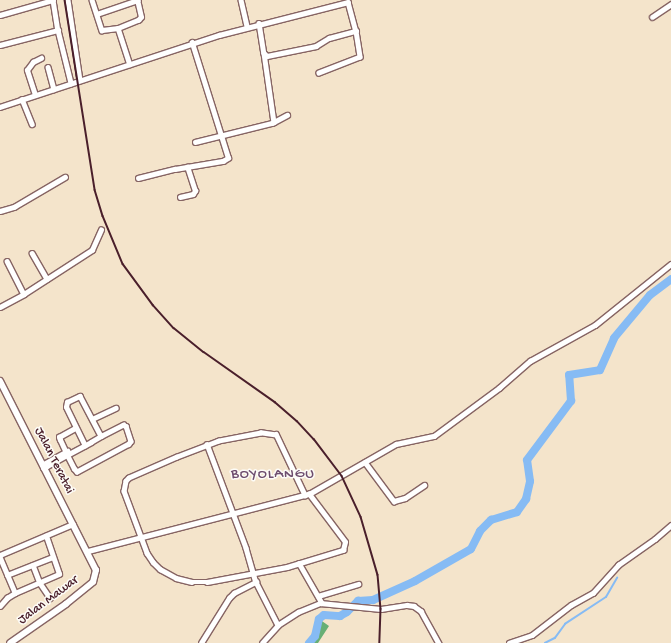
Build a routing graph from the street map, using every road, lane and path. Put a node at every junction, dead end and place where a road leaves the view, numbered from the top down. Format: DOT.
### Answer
graph roads {
  1 [pos="53,0"];
  2 [pos="68,0"];
  3 [pos="92,0"];
  4 [pos="138,0"];
  5 [pos="241,0"];
  6 [pos="671,4"];
  7 [pos="0,14"];
  8 [pos="97,14"];
  9 [pos="652,17"];
  10 [pos="259,23"];
  11 [pos="247,27"];
  12 [pos="118,28"];
  13 [pos="58,30"];
  14 [pos="356,31"];
  15 [pos="192,43"];
  16 [pos="0,45"];
  17 [pos="264,53"];
  18 [pos="41,58"];
  19 [pos="130,64"];
  20 [pos="48,67"];
  21 [pos="319,73"];
  22 [pos="80,80"];
  23 [pos="71,83"];
  24 [pos="54,88"];
  25 [pos="35,95"];
  26 [pos="22,99"];
  27 [pos="0,107"];
  28 [pos="287,115"];
  29 [pos="274,122"];
  30 [pos="32,124"];
  31 [pos="222,135"];
  32 [pos="195,142"];
  33 [pos="187,167"];
  34 [pos="65,177"];
  35 [pos="138,178"];
  36 [pos="180,197"];
  37 [pos="0,211"];
  38 [pos="101,230"];
  39 [pos="32,253"];
  40 [pos="7,261"];
  41 [pos="671,264"];
  42 [pos="47,279"];
  43 [pos="24,294"];
  44 [pos="0,306"];
  45 [pos="0,381"];
  46 [pos="116,408"];
  47 [pos="92,419"];
  48 [pos="75,428"];
  49 [pos="101,436"];
  50 [pos="207,444"];
  51 [pos="84,445"];
  52 [pos="67,453"];
  53 [pos="365,462"];
  54 [pos="43,466"];
  55 [pos="424,485"];
  56 [pos="307,495"];
  57 [pos="233,514"];
  58 [pos="73,524"];
  59 [pos="671,525"];
  60 [pos="46,536"];
  61 [pos="142,538"];
  62 [pos="88,551"];
  63 [pos="0,556"];
  64 [pos="54,557"];
  65 [pos="298,563"];
  66 [pos="33,565"];
  67 [pos="254,574"];
  68 [pos="7,575"];
  69 [pos="256,582"];
  70 [pos="40,583"];
  71 [pos="358,584"];
  72 [pos="15,593"];
  73 [pos="318,596"];
  74 [pos="50,598"];
  75 [pos="322,603"];
  76 [pos="0,606"];
  77 [pos="278,625"];
  78 [pos="10,643"];
  79 [pos="201,643"];
  80 [pos="262,643"];
  81 [pos="439,643"];
  82 [pos="509,643"];
  1 -- 7 [label="street"];
  1 -- 13 [label="street"];
  2 -- 22 [label="street"];
  3 -- 8 [label="street"];
  4 -- 8 [label="street"];
  4 -- 12 [label="street"];
  5 -- 11 [label="street"];
  6 -- 9 [label="street"];
  8 -- 12 [label="street"];
  10 -- 11 [label="street"];
  10 -- 14 [label="street"];
  10 -- 17 [label="street"];
  11 -- 15 [label="street"];
  12 -- 19 [label="street"];
  13 -- 16 [label="street"];
  13 -- 23 [label="street"];
  14 -- 17 [label="street"];
  14 -- 21 [label="street"];
  15 -- 19 [label="street"];
  15 -- 31 [label="street"];
  17 -- 29 [label="street"];
  18 -- 25 [label="street"];
  19 -- 22 [label="street"];
  20 -- 24 [label="street"];
  22 -- 23 [label="street"];
  23 -- 24 [label="street"];
  24 -- 25 [label="street"];
  25 -- 26 [label="street"];
  26 -- 27 [label="street"];
  26 -- 30 [label="street"];
  28 -- 29 [label="street"];
  29 -- 31 [label="street"];
  31 -- 32 [label="street"];
  31 -- 33 [label="street"];
  33 -- 35 [label="street"];
  33 -- 36 [label="street"];
  34 -- 37 [label="street"];
  38 -- 42 [label="street"];
  39 -- 42 [label="street"];
  40 -- 43 [label="street"];
  41 -- 53 [label="street"];
  42 -- 43 [label="street"];
  43 -- 44 [label="street"];
  45 -- 54 [label="street, Jalan Teratai"];
  46 -- 47 [label="street"];
  47 -- 48 [label="street"];
  47 -- 49 [label="street"];
  48 -- 51 [label="street"];
  48 -- 52 [label="street"];
  49 -- 51 [label="street"];
  49 -- 52 [label="street"];
  50 -- 56 [label="street"];
  50 -- 57 [label="street"];
  50 -- 61 [label="street"];
  51 -- 52 [label="street"];
  52 -- 54 [label="street"];
  53 -- 55 [label="street"];
  53 -- 56 [label="street"];
  54 -- 58 [label="street, Jalan Teratai"];
  56 -- 57 [label="street"];
  56 -- 65 [label="street"];
  57 -- 61 [label="street"];
  57 -- 67 [label="street"];
  58 -- 60 [label="street"];
  58 -- 62 [label="street, Jalan Teratai"];
  59 -- 82 [label="street"];
  60 -- 63 [label="street"];
  60 -- 64 [label="street"];
  61 -- 62 [label="street"];
  61 -- 67 [label="street"];
  62 -- 78 [label="street, Jalan Mawar"];
  63 -- 68 [label="street"];
  64 -- 66 [label="street"];
  64 -- 70 [label="street"];
  65 -- 67 [label="street"];
  65 -- 73 [label="street"];
  66 -- 68 [label="street"];
  66 -- 70 [label="street"];
  67 -- 69 [label="street"];
  68 -- 72 [label="street"];
  69 -- 77 [label="street"];
  69 -- 79 [label="street"];
  70 -- 72 [label="street"];
  70 -- 74 [label="street"];
  71 -- 73 [label="street"];
  72 -- 76 [label="street"];
  73 -- 75 [label="street"];
  75 -- 77 [label="street"];
  75 -- 81 [label="street"];
  77 -- 80 [label="street"];
}
